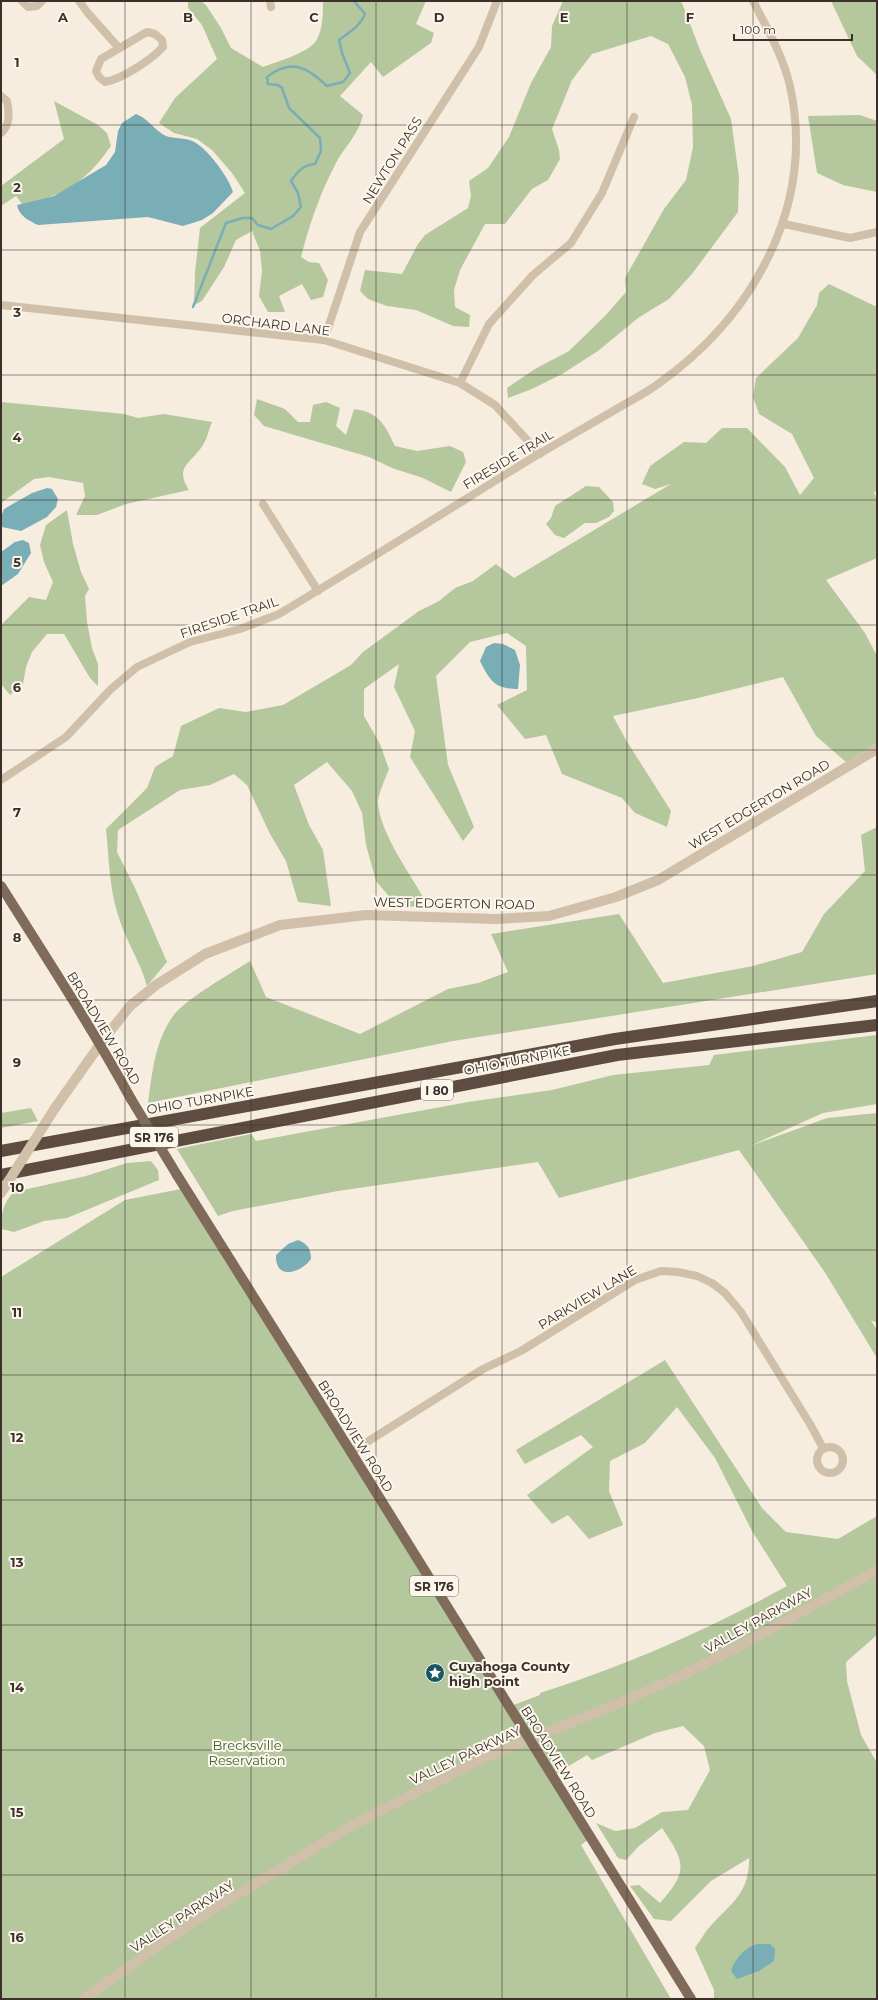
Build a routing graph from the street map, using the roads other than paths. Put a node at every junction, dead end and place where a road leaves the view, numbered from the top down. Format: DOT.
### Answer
graph roads {
  1 [pos="22,1"];
  2 [pos="42,1"];
  3 [pos="79,1"];
  4 [pos="497,1"];
  5 [pos="753,1"];
  6 [pos="119,48"];
  7 [pos="1,96"];
  8 [pos="634,117"];
  9 [pos="1,133"];
  10 [pos="784,224"];
  11 [pos="877,232"];
  12 [pos="1,304"];
  13 [pos="324,340"];
  14 [pos="460,383"];
  15 [pos="540,454"];
  16 [pos="263,504"];
  17 [pos="318,591"];
  18 [pos="877,749"];
  19 [pos="1,780"];
  20 [pos="1,886"];
  21 [pos="877,1001"];
  22 [pos="877,1025"];
  23 [pos="101,1043"];
  24 [pos="1,1151"];
  25 [pos="1,1175"];
  26 [pos="1,1192"];
  27 [pos="823,1448"];
  28 [pos="351,1452"];
  29 [pos="877,1570"];
  30 [pos="530,1739"];
  31 [pos="83,1999"];
  32 [pos="691,1999"];
  1 -- 2 [label="street"];
  3 -- 6 [label="street"];
  4 -- 13 [label="street, NEWTON PASS"];
  5 -- 10 [label="street, FIRESIDE TRAIL"];
  6 -- 6 [label="street"];
  7 -- 9 [label="street"];
  8 -- 14 [label="street"];
  10 -- 11 [label="street"];
  10 -- 15 [label="street, FIRESIDE TRAIL"];
  12 -- 13 [label="street, ORCHARD LANE"];
  13 -- 14 [label="street, ORCHARD LANE"];
  14 -- 15 [label="street, ORCHARD LANE"];
  15 -- 17 [label="street, FIRESIDE TRAIL"];
  16 -- 17 [label="street"];
  17 -- 19 [label="street, FIRESIDE TRAIL"];
  18 -- 23 [label="street, WEST EDGERTON ROAD"];
  20 -- 23 [label="main road, BROADVIEW ROAD / SR 176"];
  21 -- 24 [label="highway, OHIO TURNPIKE / I 80"];
  22 -- 25 [label="highway, OHIO TURNPIKE / I 80"];
  23 -- 26 [label="street, WEST EDGERTON ROAD, bridge"];
  23 -- 28 [label="main road, BROADVIEW ROAD / SR 176, bridge"];
  27 -- 28 [label="street, PARKVIEW LANE"];
  28 -- 30 [label="main road, BROADVIEW ROAD / SR 176"];
  29 -- 30 [label="street, VALLEY PARKWAY"];
  30 -- 31 [label="street, VALLEY PARKWAY"];
  30 -- 32 [label="main road, BROADVIEW ROAD / SR 176"];
}
